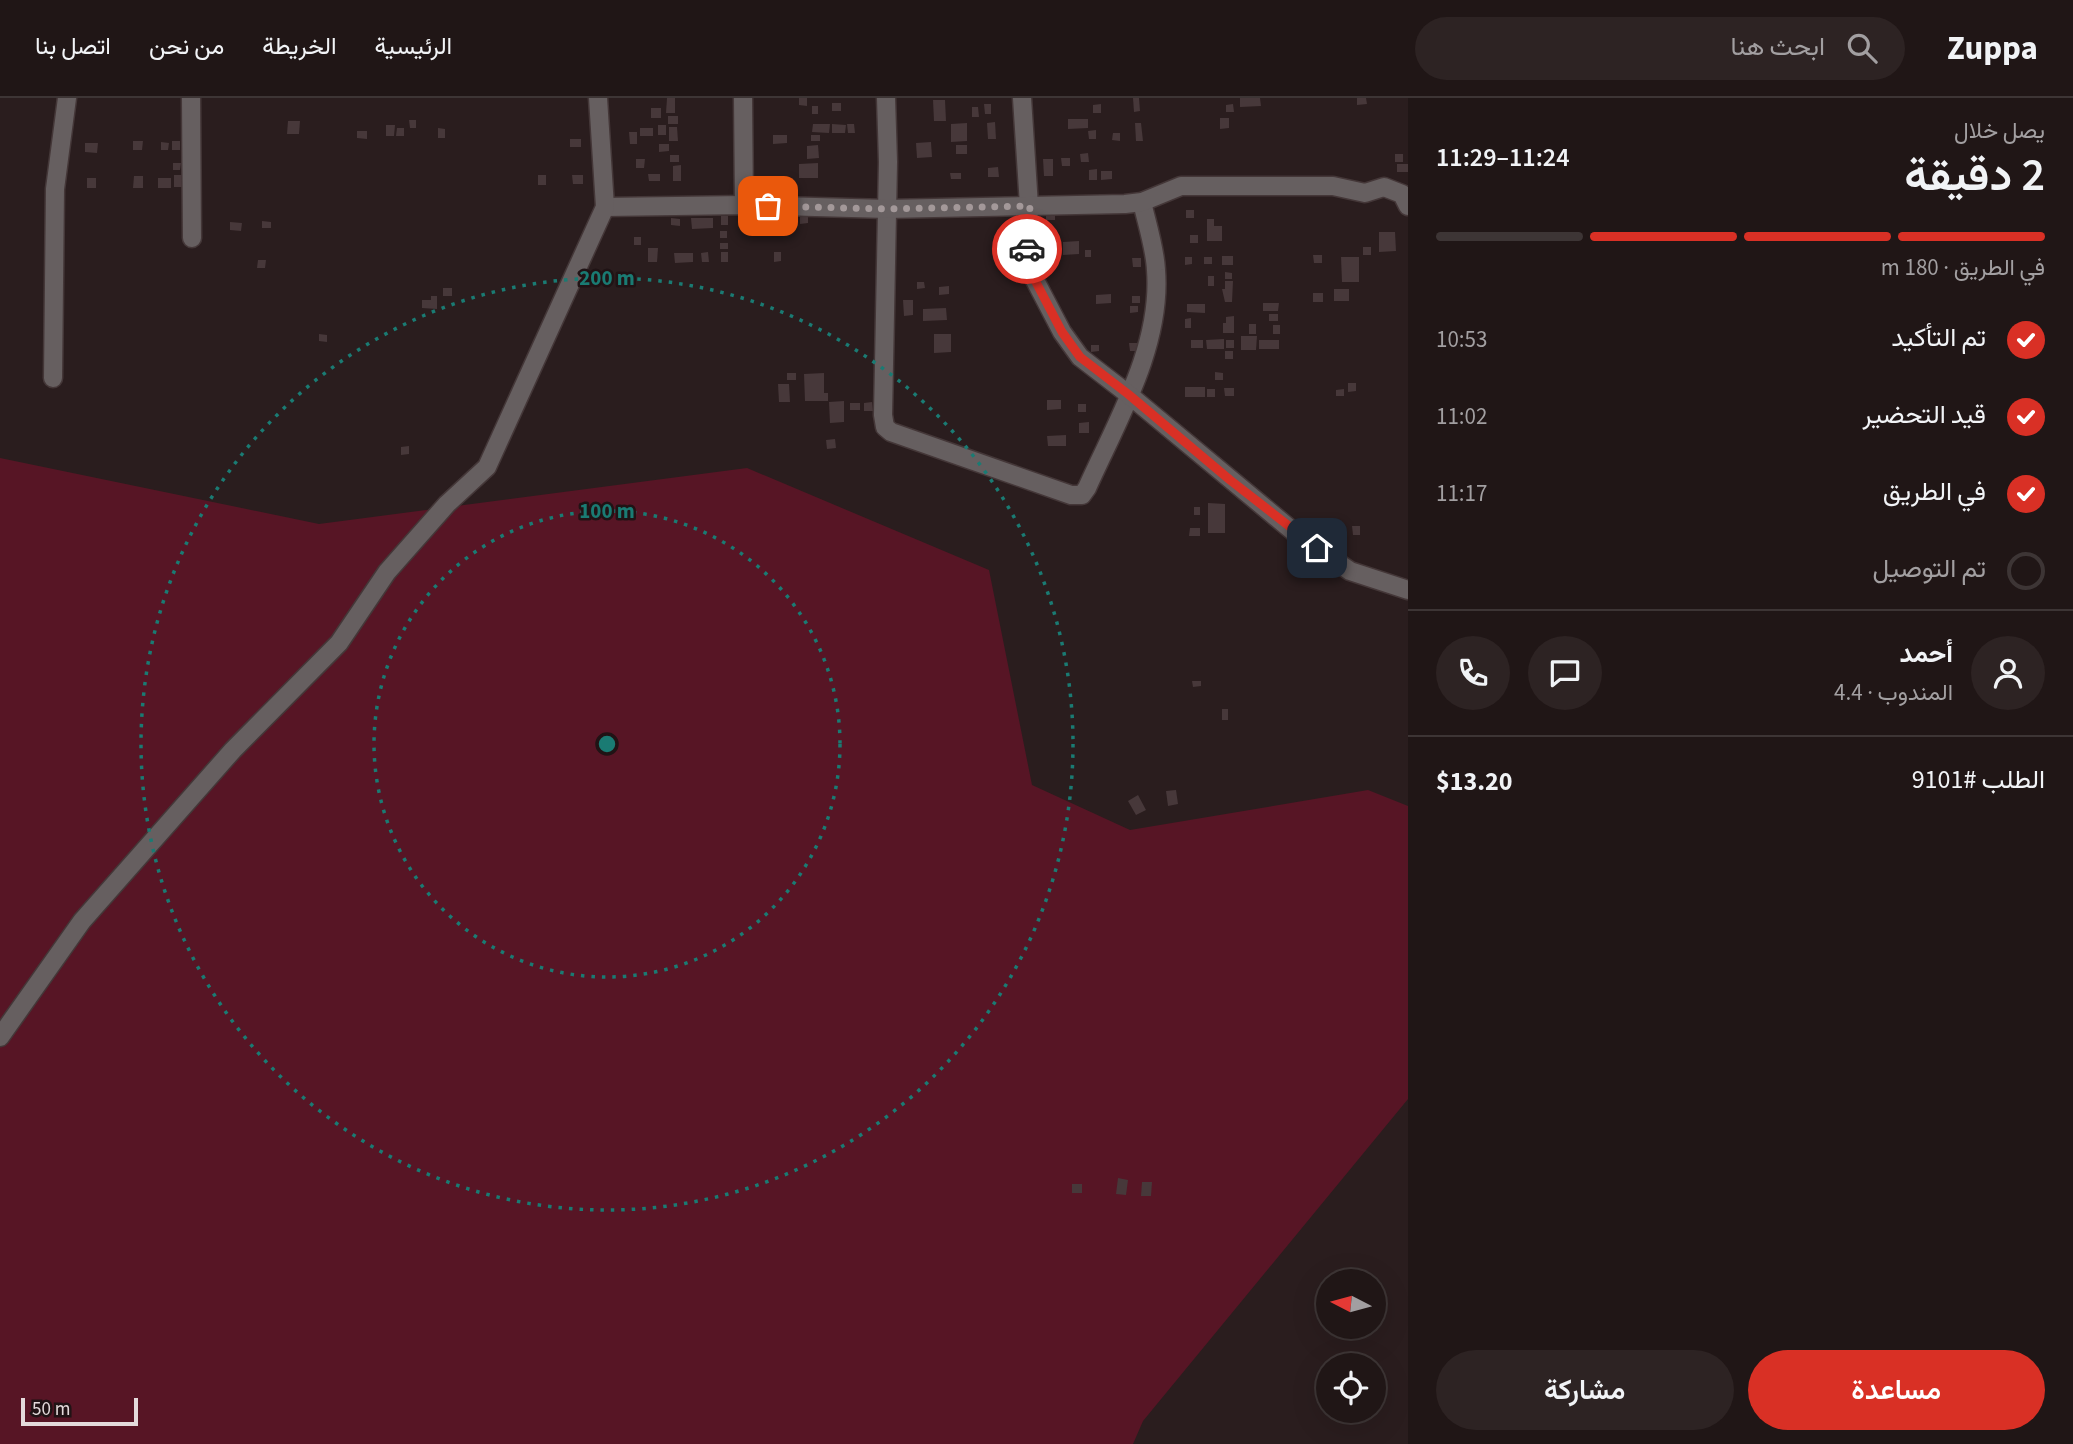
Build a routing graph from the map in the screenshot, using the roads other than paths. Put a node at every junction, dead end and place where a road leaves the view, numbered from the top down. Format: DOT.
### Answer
graph roads {
  1 [pos="67,98"];
  2 [pos="191,98"];
  3 [pos="598,98"];
  4 [pos="743,98"];
  5 [pos="886,98"];
  6 [pos="1023,98"];
  7 [pos="1142,202"];
  8 [pos="744,205"];
  9 [pos="1030,206"];
  10 [pos="1408,206"];
  11 [pos="605,207"];
  12 [pos="887,209"];
  13 [pos="192,238"];
  14 [pos="52,378"];
  15 [pos="1128,394"];
  16 [pos="1408,590"];
  17 [pos="0,1037"];
  1 -- 14 [label="street"];
  2 -- 13 [label="street"];
  3 -- 11 [label="street"];
  4 -- 8 [label="street"];
  5 -- 12 [label="street"];
  6 -- 9 [label="street"];
  7 -- 9 [label="street"];
  7 -- 10 [label="street"];
  7 -- 15 [label="street"];
  8 -- 11 [label="street"];
  8 -- 12 [label="street"];
  9 -- 12 [label="street"];
  9 -- 15 [label="street"];
  11 -- 17 [label="street"];
  12 -- 15 [label="street"];
  15 -- 16 [label="street"];
}
